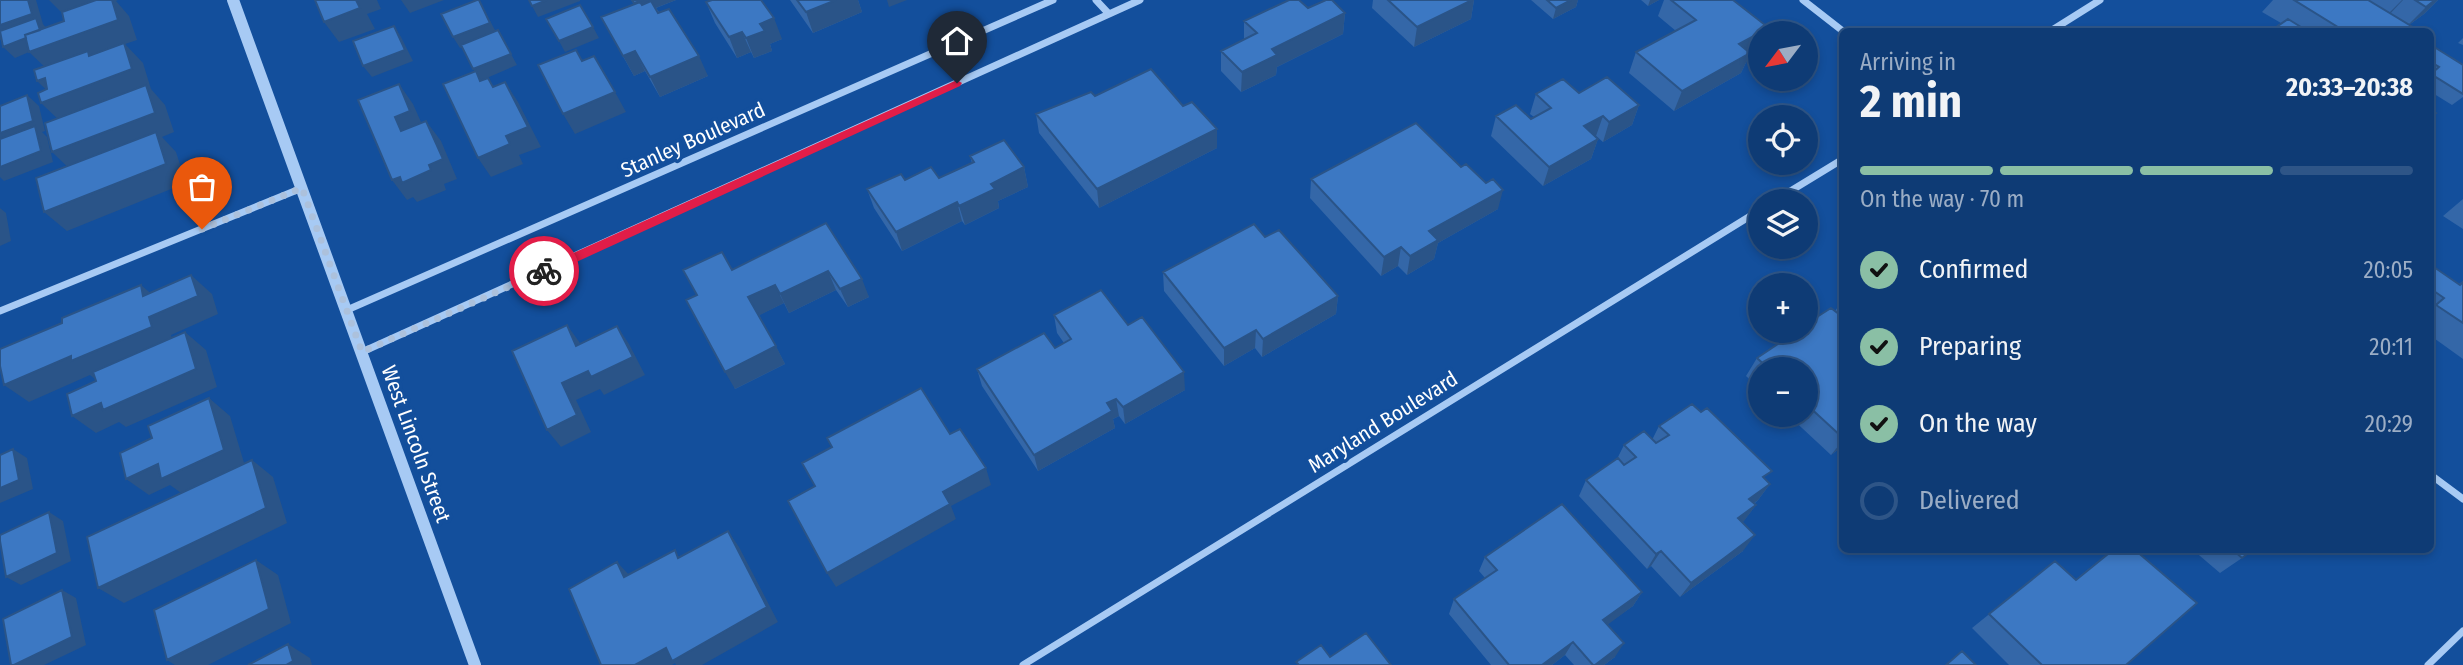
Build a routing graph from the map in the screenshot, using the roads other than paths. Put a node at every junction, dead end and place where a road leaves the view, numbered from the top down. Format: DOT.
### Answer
graph roads {
  1 [pos="233,0"];
  2 [pos="1053,0"];
  3 [pos="1096,0"];
  4 [pos="1140,0"];
  5 [pos="1802,0"];
  6 [pos="2100,0"];
  7 [pos="1108,14"];
  8 [pos="1839,28"];
  9 [pos="2055,28"];
  10 [pos="1839,161"];
  11 [pos="302,188"];
  12 [pos="1794,189"];
  13 [pos="1748,216"];
  14 [pos="346,310"];
  15 [pos="0,311"];
  16 [pos="362,352"];
  17 [pos="2434,477"];
  18 [pos="2463,499"];
  19 [pos="2463,631"];
  20 [pos="475,665"];
  21 [pos="1023,665"];
  22 [pos="2428,665"];
  1 -- 11 [label="street, West Lincoln Street"];
  2 -- 14 [label="street, Stanley Boulevard"];
  3 -- 7 [label="street"];
  4 -- 7 [label="street"];
  5 -- 8 [label="street"];
  6 -- 9 [label="street"];
  7 -- 16 [label="street"];
  10 -- 12 [label="street"];
  11 -- 14 [label="street, West Lincoln Street"];
  11 -- 15 [label="street"];
  13 -- 21 [label="street, Maryland Boulevard"];
  14 -- 16 [label="street, West Lincoln Street"];
  16 -- 20 [label="street, West Lincoln Street"];
  17 -- 18 [label="street"];
  19 -- 22 [label="street"];
}
